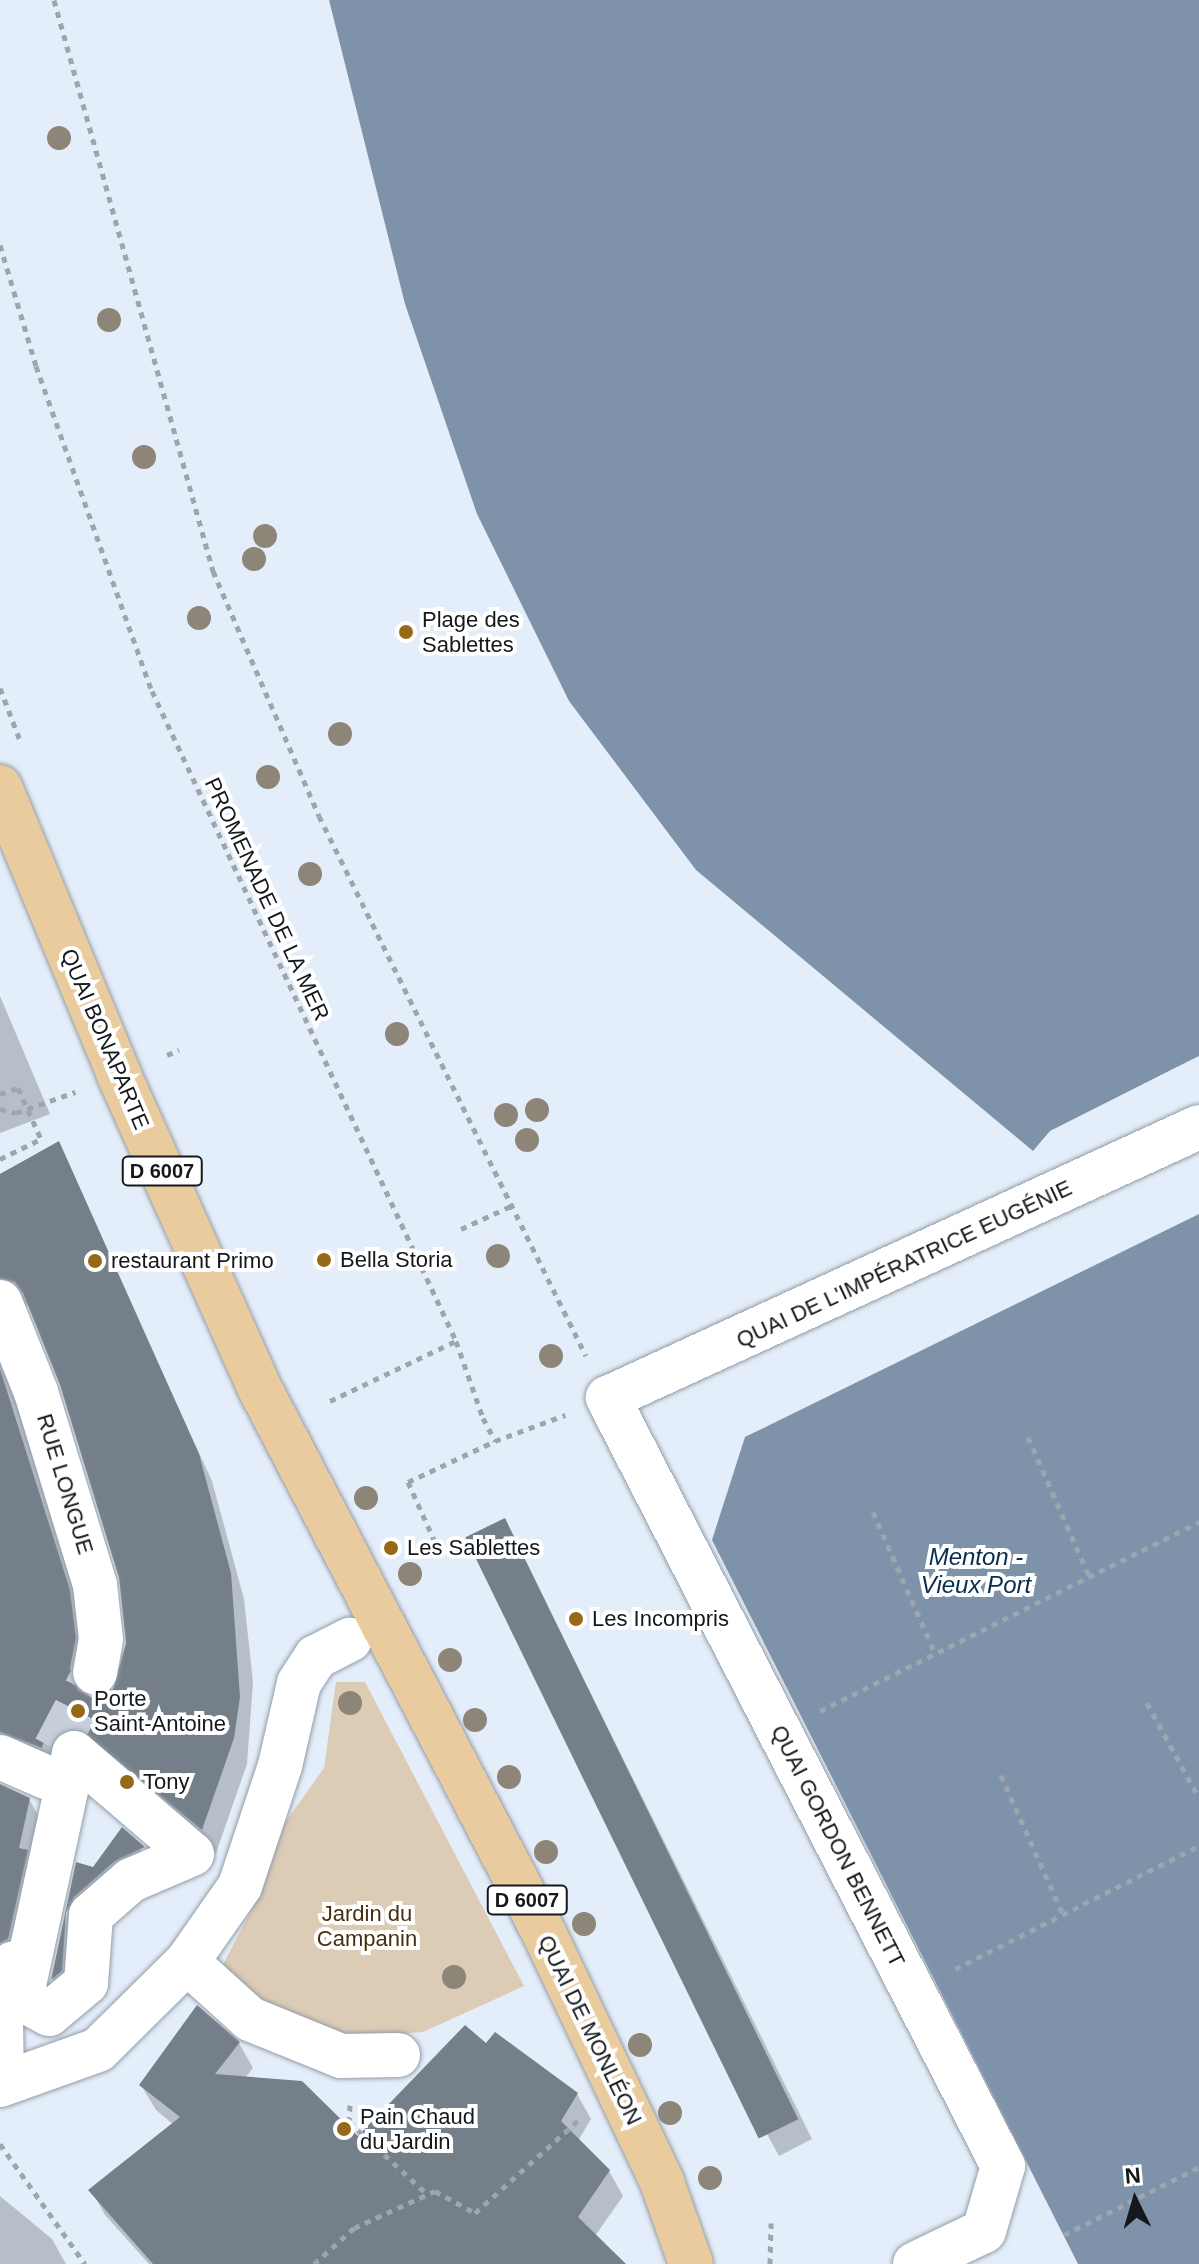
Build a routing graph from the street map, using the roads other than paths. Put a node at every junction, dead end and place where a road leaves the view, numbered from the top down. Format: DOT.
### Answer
graph roads {
  1 [pos="0,787"];
  2 [pos="1199,1127"];
  3 [pos="0,1302"];
  4 [pos="608,1398"];
  5 [pos="346,1544"];
  6 [pos="350,1640"];
  7 [pos="95,1672"];
  8 [pos="0,1757"];
  9 [pos="59,1760"];
  10 [pos="187,1962"];
  11 [pos="398,2055"];
  12 [pos="1,2084"];
  13 [pos="691,2264"];
  14 [pos="915,2264"];
  1 -- 5 [label="main road, QUAI BONAPARTE / D 6007"];
  2 -- 4 [label="street, QUAI DE L'IMPÉRATRICE EUGÉNIE"];
  3 -- 7 [label="street, RUE LONGUE"];
  4 -- 14 [label="street, QUAI GORDON BENNETT"];
  5 -- 13 [label="main road, QUAI DE MONLÉON / D 6007"];
  6 -- 10 [label="street"];
  8 -- 9 [label="street"];
  9 -- 9 [label="street"];
  9 -- 12 [label="street"];
  10 -- 11 [label="street"];
  10 -- 12 [label="street"];
}
